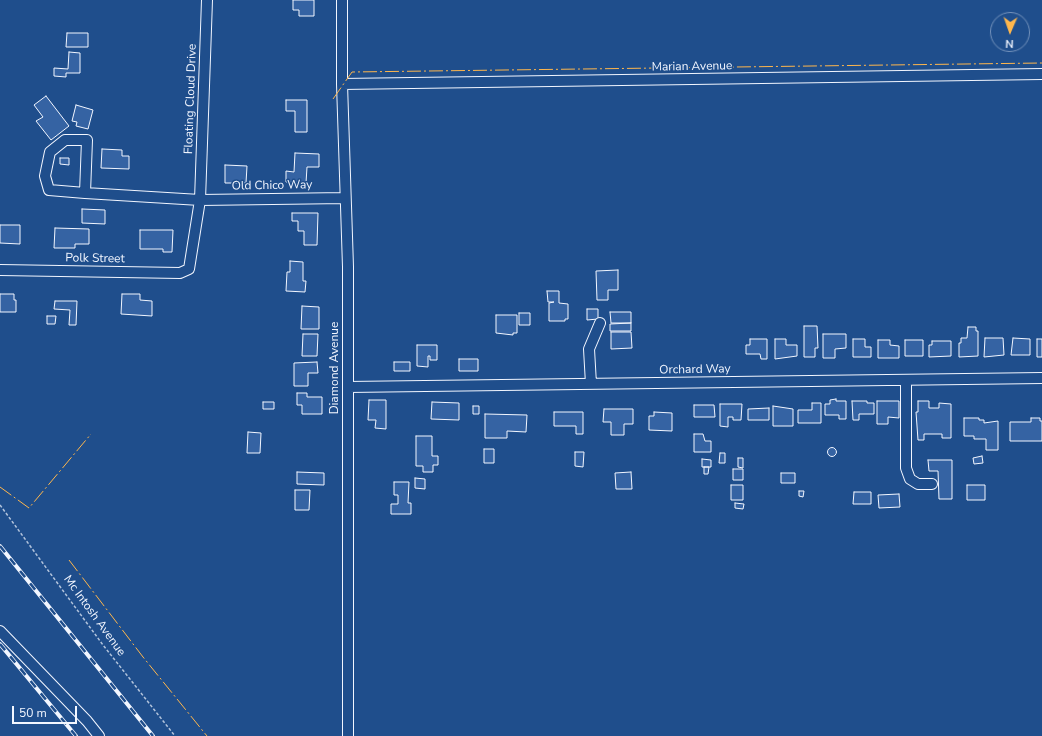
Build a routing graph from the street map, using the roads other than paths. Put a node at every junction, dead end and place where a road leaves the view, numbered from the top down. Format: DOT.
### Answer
graph roads {
  1 [pos="207,0"];
  2 [pos="342,0"];
  3 [pos="1042,74"];
  4 [pos="342,84"];
  5 [pos="85,193"];
  6 [pos="345,198"];
  7 [pos="200,200"];
  8 [pos="189,269"];
  9 [pos="0,270"];
  10 [pos="600,323"];
  11 [pos="1042,378"];
  12 [pos="906,380"];
  13 [pos="592,384"];
  14 [pos="348,387"];
  15 [pos="932,484"];
  16 [pos="0,631"];
  17 [pos="99,736"];
  18 [pos="348,736"];
  1 -- 7 [label="street, Floating Cloud Drive"];
  2 -- 4 [label="street, Diamond Avenue"];
  3 -- 4 [label="street, Marian Avenue"];
  4 -- 6 [label="street, Diamond Avenue"];
  5 -- 5 [label="street, Old Chico Way"];
  5 -- 7 [label="street, Old Chico Way"];
  6 -- 7 [label="street, Old Chico Way"];
  6 -- 14 [label="street, Diamond Avenue"];
  7 -- 8 [label="street, Floating Cloud Drive"];
  8 -- 9 [label="street, Polk Street"];
  10 -- 13 [label="street"];
  11 -- 12 [label="street, Orchard Way"];
  12 -- 13 [label="street, Orchard Way"];
  12 -- 15 [label="street"];
  13 -- 14 [label="street, Orchard Way"];
  14 -- 18 [label="street, Diamond Avenue"];
  16 -- 17 [label="street"];
}
